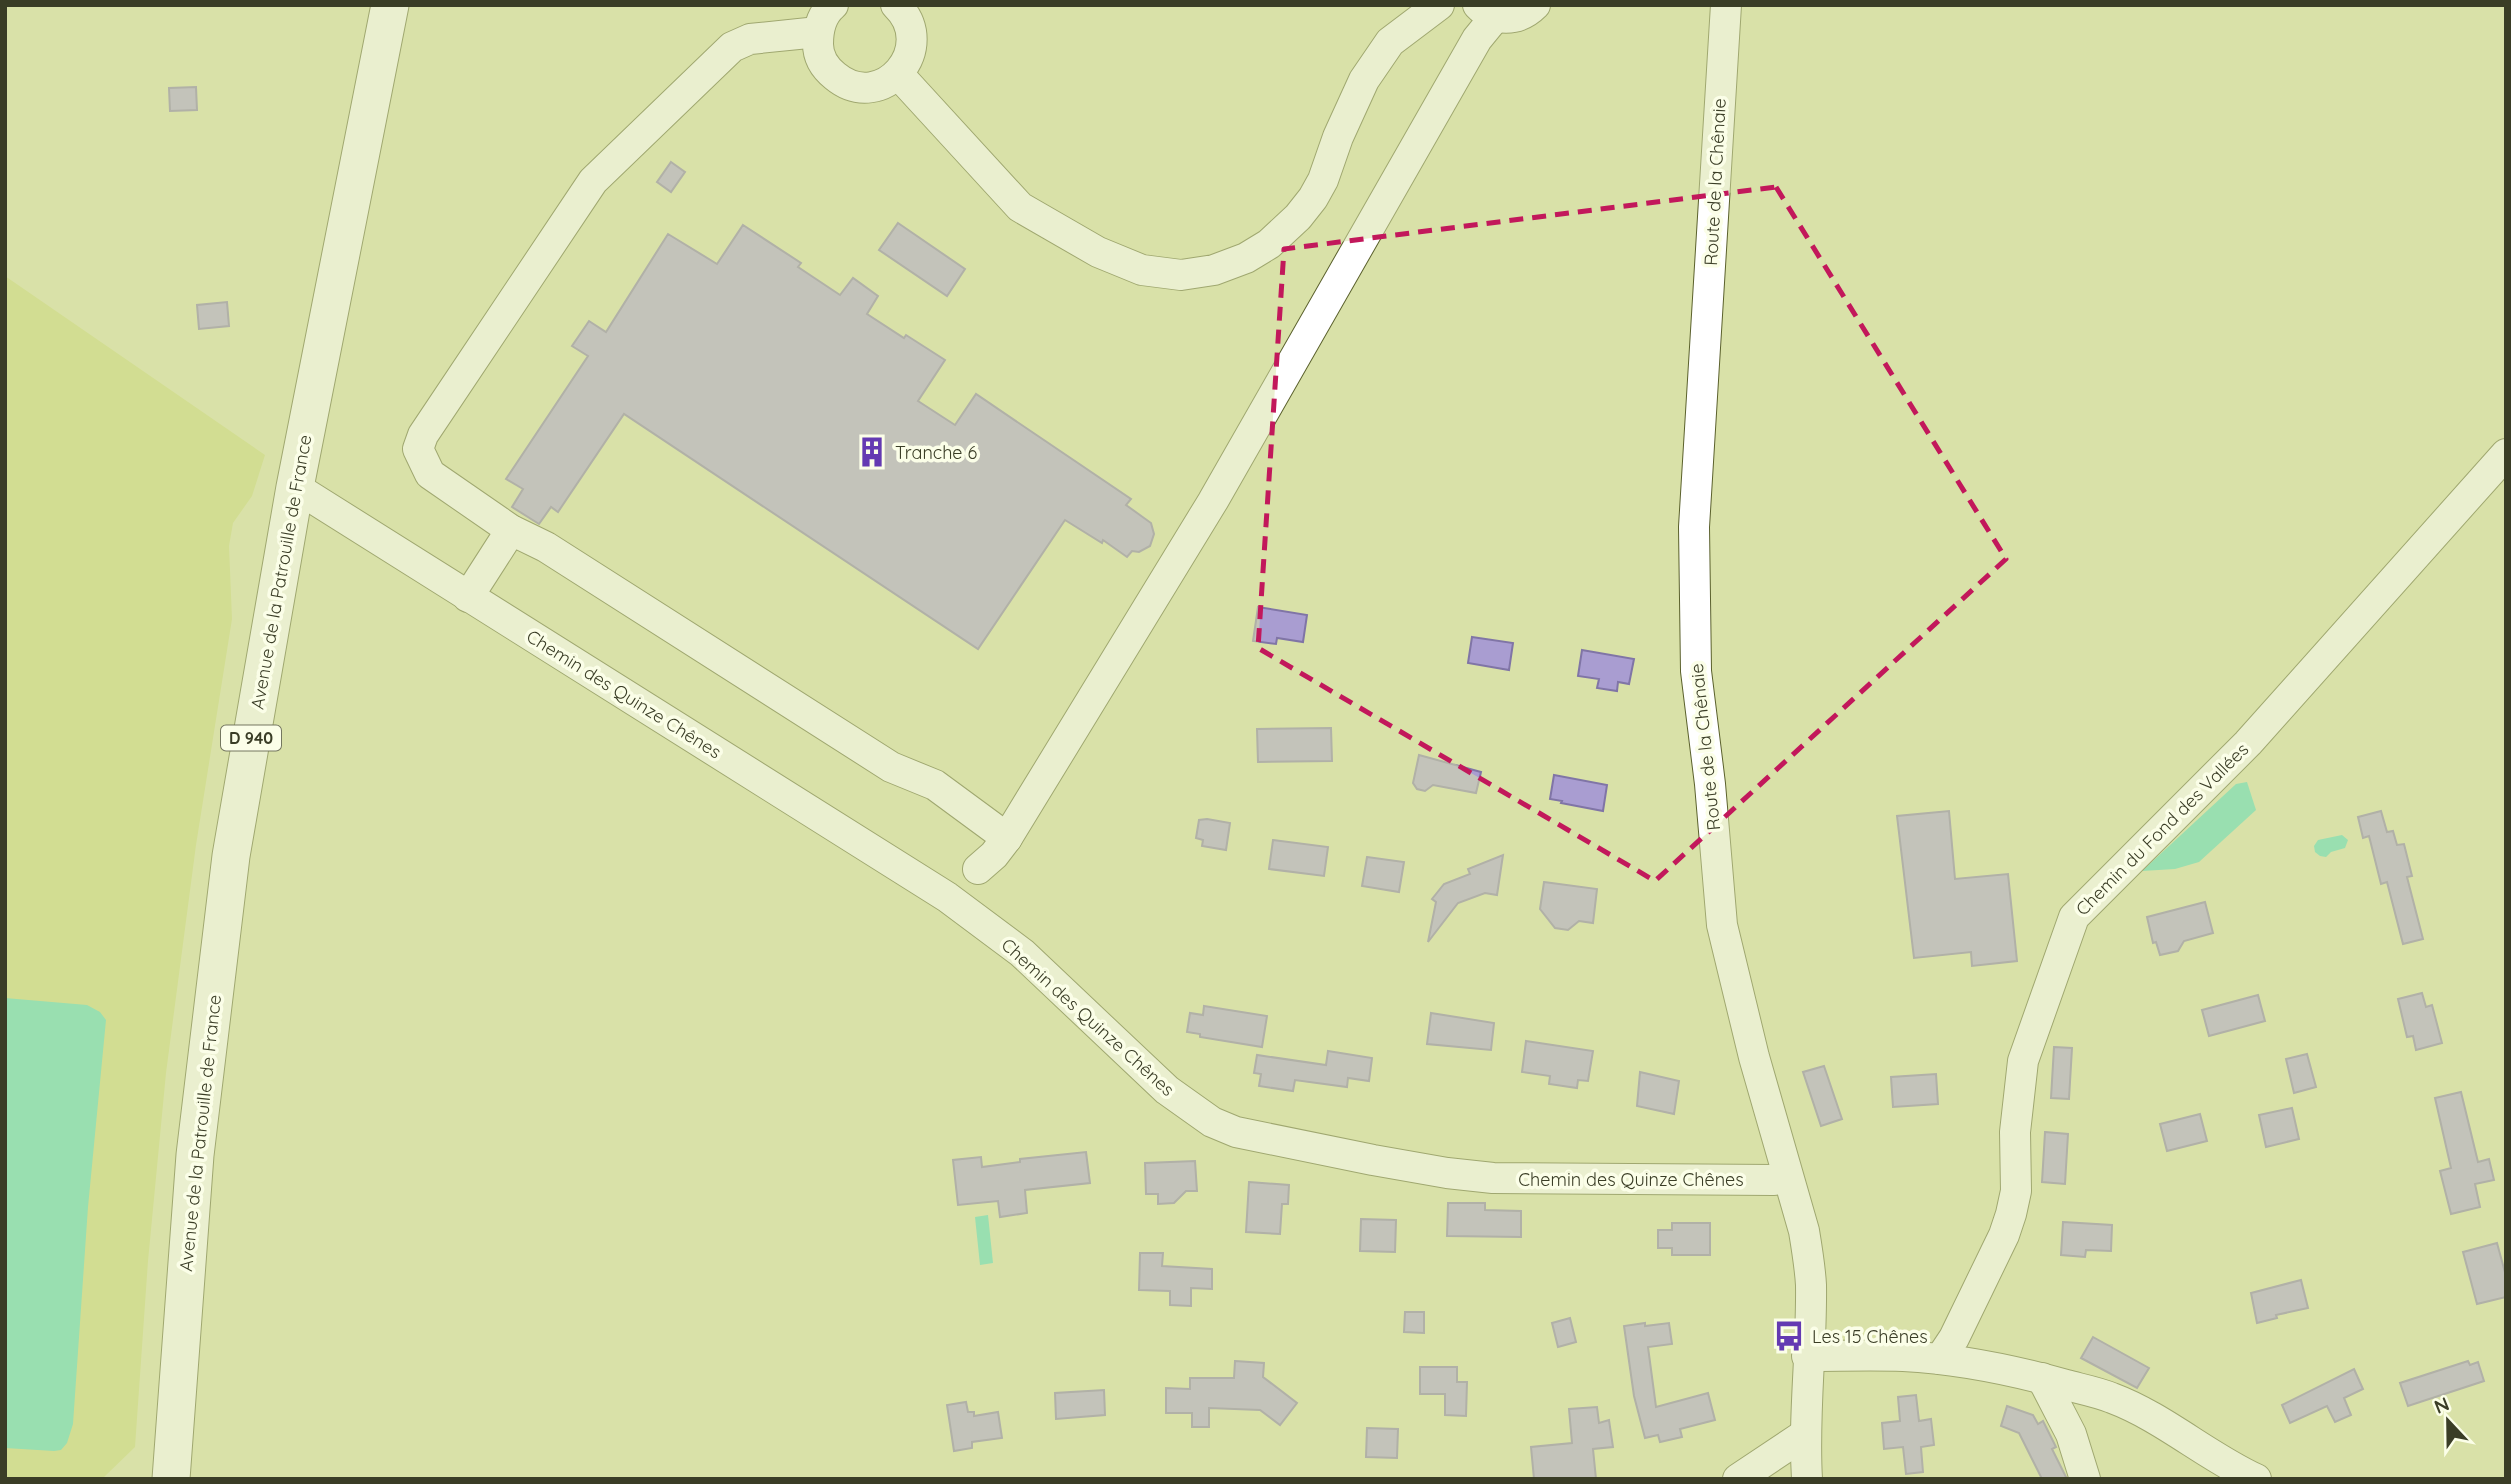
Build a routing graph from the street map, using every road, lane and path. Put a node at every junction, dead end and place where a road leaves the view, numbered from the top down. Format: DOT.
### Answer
graph roads {
  1 [pos="390,5"];
  2 [pos="833,5"];
  3 [pos="897,5"];
  4 [pos="1439,5"];
  5 [pos="1535,5"];
  6 [pos="1726,5"];
  7 [pos="1486,11"];
  8 [pos="818,33"];
  9 [pos="898,74"];
  10 [pos="2506,454"];
  11 [pos="295,487"];
  12 [pos="511,530"];
  13 [pos="468,597"];
  14 [pos="1007,838"];
  15 [pos="978,869"];
  16 [pos="1787,1175"];
  17 [pos="1807,1356"];
  18 [pos="1940,1359"];
  19 [pos="2042,1378"];
  20 [pos="1804,1435"];
  21 [pos="171,1479"];
  22 [pos="1738,1479"];
  23 [pos="1807,1479"];
  24 [pos="2085,1479"];
  25 [pos="2256,1479"];
  1 -- 11 [label="main road, Avenue de la Patrouille de France / D 940"];
  2 -- 8 [label="street"];
  3 -- 9 [label="street"];
  4 -- 9 [label="street"];
  5 -- 7 [label="street"];
  6 -- 16 [label="street, Route de la Chênaie"];
  7 -- 14 [label="street"];
  8 -- 9 [label="street"];
  8 -- 12 [label="street"];
  10 -- 18 [label="street, Chemin du Fond des Vallées"];
  11 -- 13 [label="street, Chemin des Quinze Chênes"];
  11 -- 21 [label="main road, Avenue de la Patrouille de France / D 940"];
  12 -- 13 [label="street"];
  12 -- 14 [label="street"];
  13 -- 16 [label="street, Chemin des Quinze Chênes"];
  14 -- 15 [label="street"];
  16 -- 17 [label="street, Route de la Chênaie"];
  17 -- 18 [label="street"];
  17 -- 20 [label="street, Route de la Chênaie"];
  18 -- 19 [label="street"];
  19 -- 24 [label="street"];
  19 -- 25 [label="street"];
  20 -- 22 [label="street"];
  20 -- 23 [label="street, Route de la Chênaie"];
}
